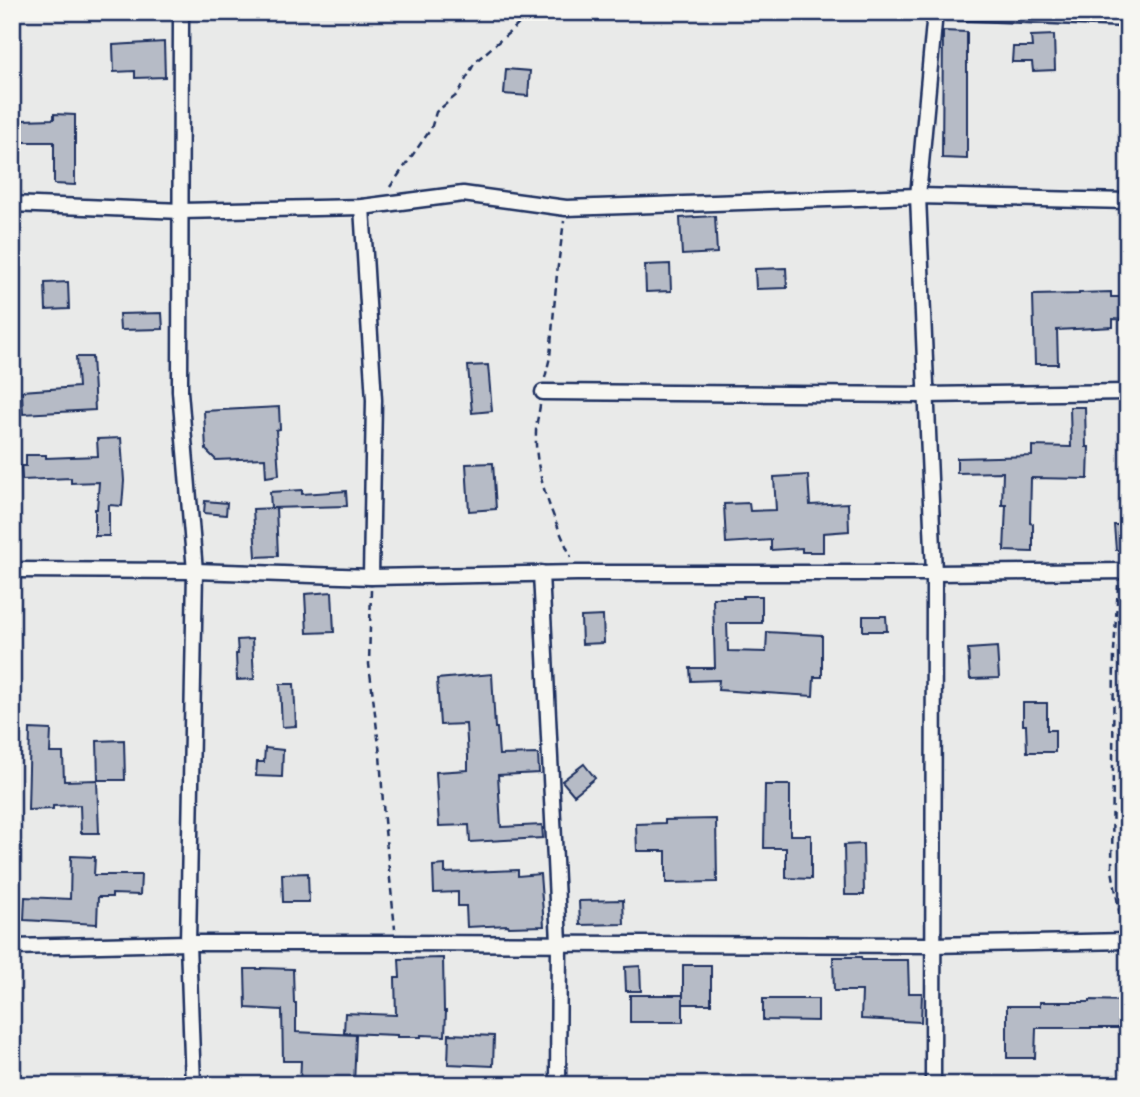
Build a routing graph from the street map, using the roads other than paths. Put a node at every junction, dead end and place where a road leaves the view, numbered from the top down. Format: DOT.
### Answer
graph roads {
  1 [pos="181,12"];
  2 [pos="935,12"];
  3 [pos="957,12"];
  4 [pos="1128,19"];
  5 [pos="918,196"];
  6 [pos="1128,201"];
  7 [pos="12,204"];
  8 [pos="362,207"];
  9 [pos="181,211"];
  10 [pos="543,392"];
  11 [pos="1128,392"];
  12 [pos="926,395"];
  13 [pos="12,570"];
  14 [pos="195,571"];
  15 [pos="1123,571"];
  16 [pos="541,573"];
  17 [pos="934,573"];
  18 [pos="371,577"];
  19 [pos="1126,941"];
  20 [pos="558,942"];
  21 [pos="188,943"];
  22 [pos="933,945"];
  23 [pos="12,947"];
  24 [pos="193,1085"];
  25 [pos="558,1085"];
  26 [pos="933,1085"];
  1 -- 9 [label="street"];
  2 -- 5 [label="street"];
  3 -- 4 [label="street"];
  5 -- 6 [label="street"];
  5 -- 8 [label="street"];
  5 -- 12 [label="street"];
  7 -- 9 [label="street"];
  8 -- 9 [label="street"];
  8 -- 18 [label="street"];
  9 -- 14 [label="street"];
  10 -- 12 [label="street"];
  11 -- 12 [label="street"];
  12 -- 17 [label="street"];
  13 -- 14 [label="street"];
  14 -- 18 [label="street"];
  14 -- 21 [label="street"];
  15 -- 17 [label="street"];
  16 -- 17 [label="street"];
  16 -- 18 [label="street"];
  16 -- 20 [label="street"];
  17 -- 22 [label="street"];
  19 -- 22 [label="street"];
  20 -- 21 [label="street"];
  20 -- 22 [label="street"];
  20 -- 25 [label="street"];
  21 -- 23 [label="street"];
  21 -- 24 [label="street"];
  22 -- 26 [label="street"];
}
